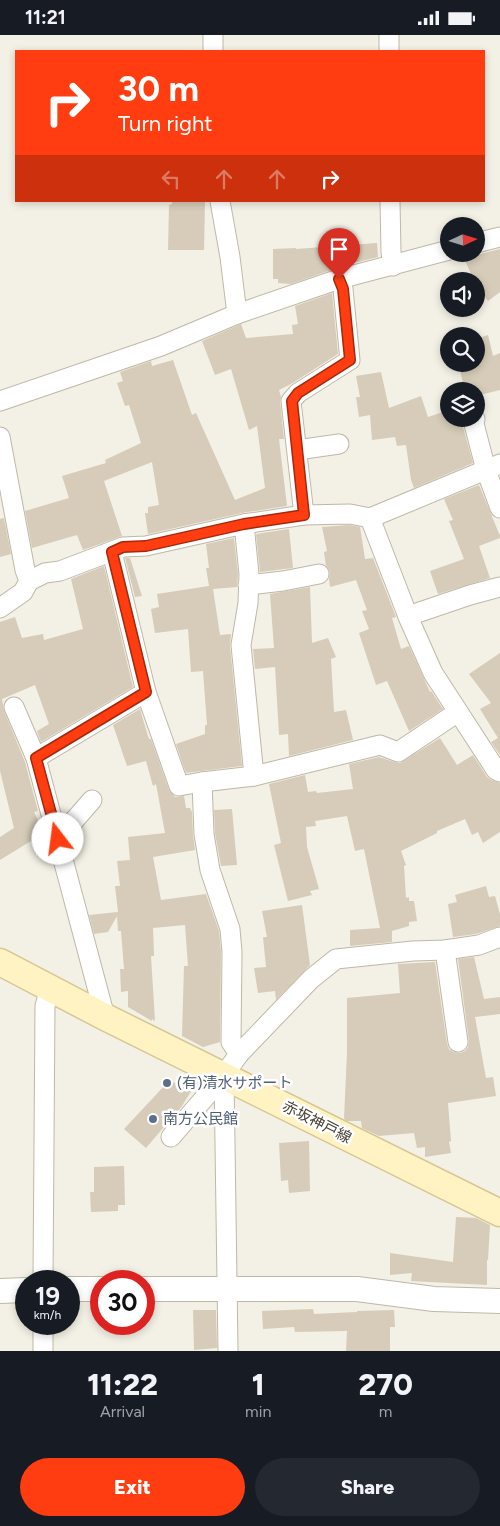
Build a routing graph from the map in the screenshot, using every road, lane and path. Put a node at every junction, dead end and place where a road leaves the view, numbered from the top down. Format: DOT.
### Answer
graph roads {
  1 [pos="213,35"];
  2 [pos="388,35"];
  3 [pos="213,50"];
  4 [pos="389,50"];
  5 [pos="220,202"];
  6 [pos="390,202"];
  7 [pos="500,237"];
  8 [pos="485,241"];
  9 [pos="440,253"];
  10 [pos="393,265"];
  11 [pos="339,279"];
  12 [pos="237,314"];
  13 [pos="0,401"];
  14 [pos="475,427"];
  15 [pos="0,437"];
  16 [pos="339,444"];
  17 [pos="297,450"];
  18 [pos="493,467"];
  19 [pos="500,508"];
  20 [pos="304,515"];
  21 [pos="370,518"];
  22 [pos="244,524"];
  23 [pos="112,552"];
  24 [pos="319,574"];
  25 [pos="29,581"];
  26 [pos="248,585"];
  27 [pos="500,587"];
  28 [pos="0,608"];
  29 [pos="408,616"];
  30 [pos="146,692"];
  31 [pos="14,707"];
  32 [pos="458,712"];
  33 [pos="36,758"];
  34 [pos="500,772"];
  35 [pos="254,776"];
  36 [pos="202,782"];
  37 [pos="92,800"];
  38 [pos="58,839"];
  39 [pos="500,937"];
  40 [pos="445,950"];
  41 [pos="0,962"];
  42 [pos="50,988"];
  43 [pos="105,1017"];
  44 [pos="458,1042"];
  45 [pos="239,1054"];
  46 [pos="224,1075"];
  47 [pos="171,1137"];
  48 [pos="500,1213"];
  49 [pos="43,1270"];
  50 [pos="155,1289"];
  51 [pos="226,1289"];
  52 [pos="15,1290"];
  53 [pos="0,1291"];
  54 [pos="500,1301"];
  55 [pos="43,1335"];
  56 [pos="43,1351"];
  57 [pos="228,1351"];
  1 -- 3 [label="street"];
  2 -- 4 [label="street"];
  5 -- 12 [label="street"];
  6 -- 10 [label="street"];
  7 -- 8 [label="street"];
  9 -- 10 [label="street"];
  10 -- 11 [label="street"];
  11 -- 12 [label="street"];
  11 -- 17 [label="street"];
  12 -- 13 [label="street"];
  14 -- 18 [label="street"];
  15 -- 25 [label="street"];
  16 -- 17 [label="street"];
  17 -- 20 [label="street"];
  18 -- 19 [label="street"];
  18 -- 21 [label="street"];
  20 -- 21 [label="street"];
  20 -- 22 [label="street"];
  21 -- 29 [label="street"];
  22 -- 23 [label="street"];
  22 -- 26 [label="street"];
  23 -- 25 [label="street"];
  23 -- 30 [label="street"];
  24 -- 26 [label="street"];
  25 -- 28 [label="street"];
  26 -- 35 [label="street"];
  27 -- 29 [label="street"];
  29 -- 32 [label="street"];
  30 -- 33 [label="street"];
  30 -- 36 [label="street"];
  31 -- 33 [label="street"];
  32 -- 34 [label="street"];
  32 -- 35 [label="street"];
  33 -- 38 [label="street"];
  35 -- 36 [label="street"];
  36 -- 45 [label="street"];
  37 -- 38 [label="street"];
  38 -- 43 [label="street"];
  39 -- 40 [label="street"];
  40 -- 44 [label="street"];
  40 -- 45 [label="street"];
  41 -- 42 [label="main road, 赤坂神戸線"];
  42 -- 43 [label="main road, 赤坂神戸線"];
  42 -- 49 [label="street"];
  43 -- 46 [label="main road, 赤坂神戸線"];
  45 -- 46 [label="street"];
  46 -- 47 [label="street"];
  46 -- 48 [label="main road, 赤坂神戸線"];
  46 -- 51 [label="street"];
  50 -- 51 [label="street"];
  51 -- 54 [label="street"];
  51 -- 57 [label="street"];
  52 -- 53 [label="street"];
  55 -- 56 [label="street"];
}
